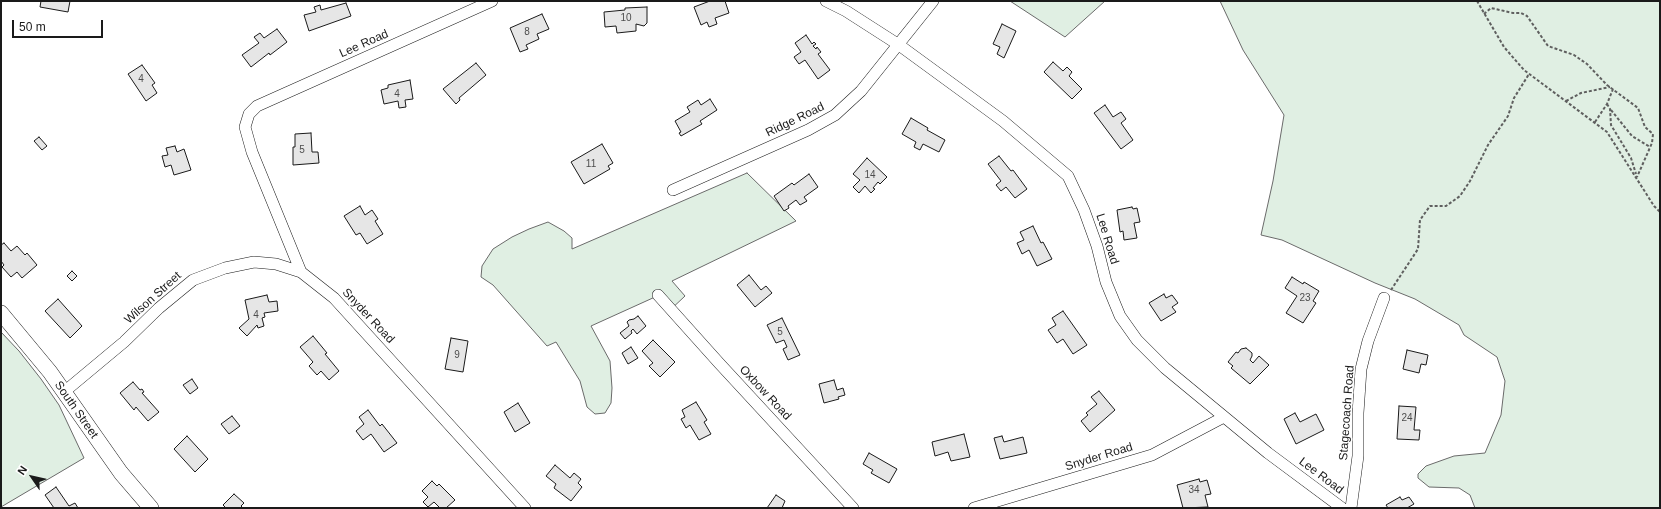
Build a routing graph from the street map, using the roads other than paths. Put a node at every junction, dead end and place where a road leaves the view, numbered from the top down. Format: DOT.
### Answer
graph roads {
  1 [pos="492,1"];
  2 [pos="826,1"];
  3 [pos="933,1"];
  4 [pos="899,46"];
  5 [pos="249,114"];
  6 [pos="673,190"];
  7 [pos="301,272"];
  8 [pos="658,294"];
  9 [pos="1384,298"];
  10 [pos="1,313"];
  11 [pos="64,392"];
  12 [pos="1224,417"];
  13 [pos="151,508"];
  14 [pos="526,508"];
  15 [pos="853,508"];
  16 [pos="974,508"];
  17 [pos="1342,508"];
  18 [pos="1351,508"];
  1 -- 5 [label="street, Lee Road"];
  2 -- 4 [label="street, Lee Road"];
  3 -- 4 [label="street, Ridge Road"];
  4 -- 6 [label="street, Ridge Road"];
  4 -- 12 [label="street, Lee Road"];
  5 -- 7 [label="street, Snyder Road"];
  7 -- 11 [label="street, Wilson Street"];
  7 -- 14 [label="street, Snyder Road"];
  8 -- 15 [label="street, Oxbow Road"];
  9 -- 18 [label="street, Stagecoach Road"];
  10 -- 11 [label="main road, South Street"];
  11 -- 13 [label="main road, South Street"];
  12 -- 16 [label="street, Snyder Road"];
  12 -- 17 [label="street, Lee Road"];
}
